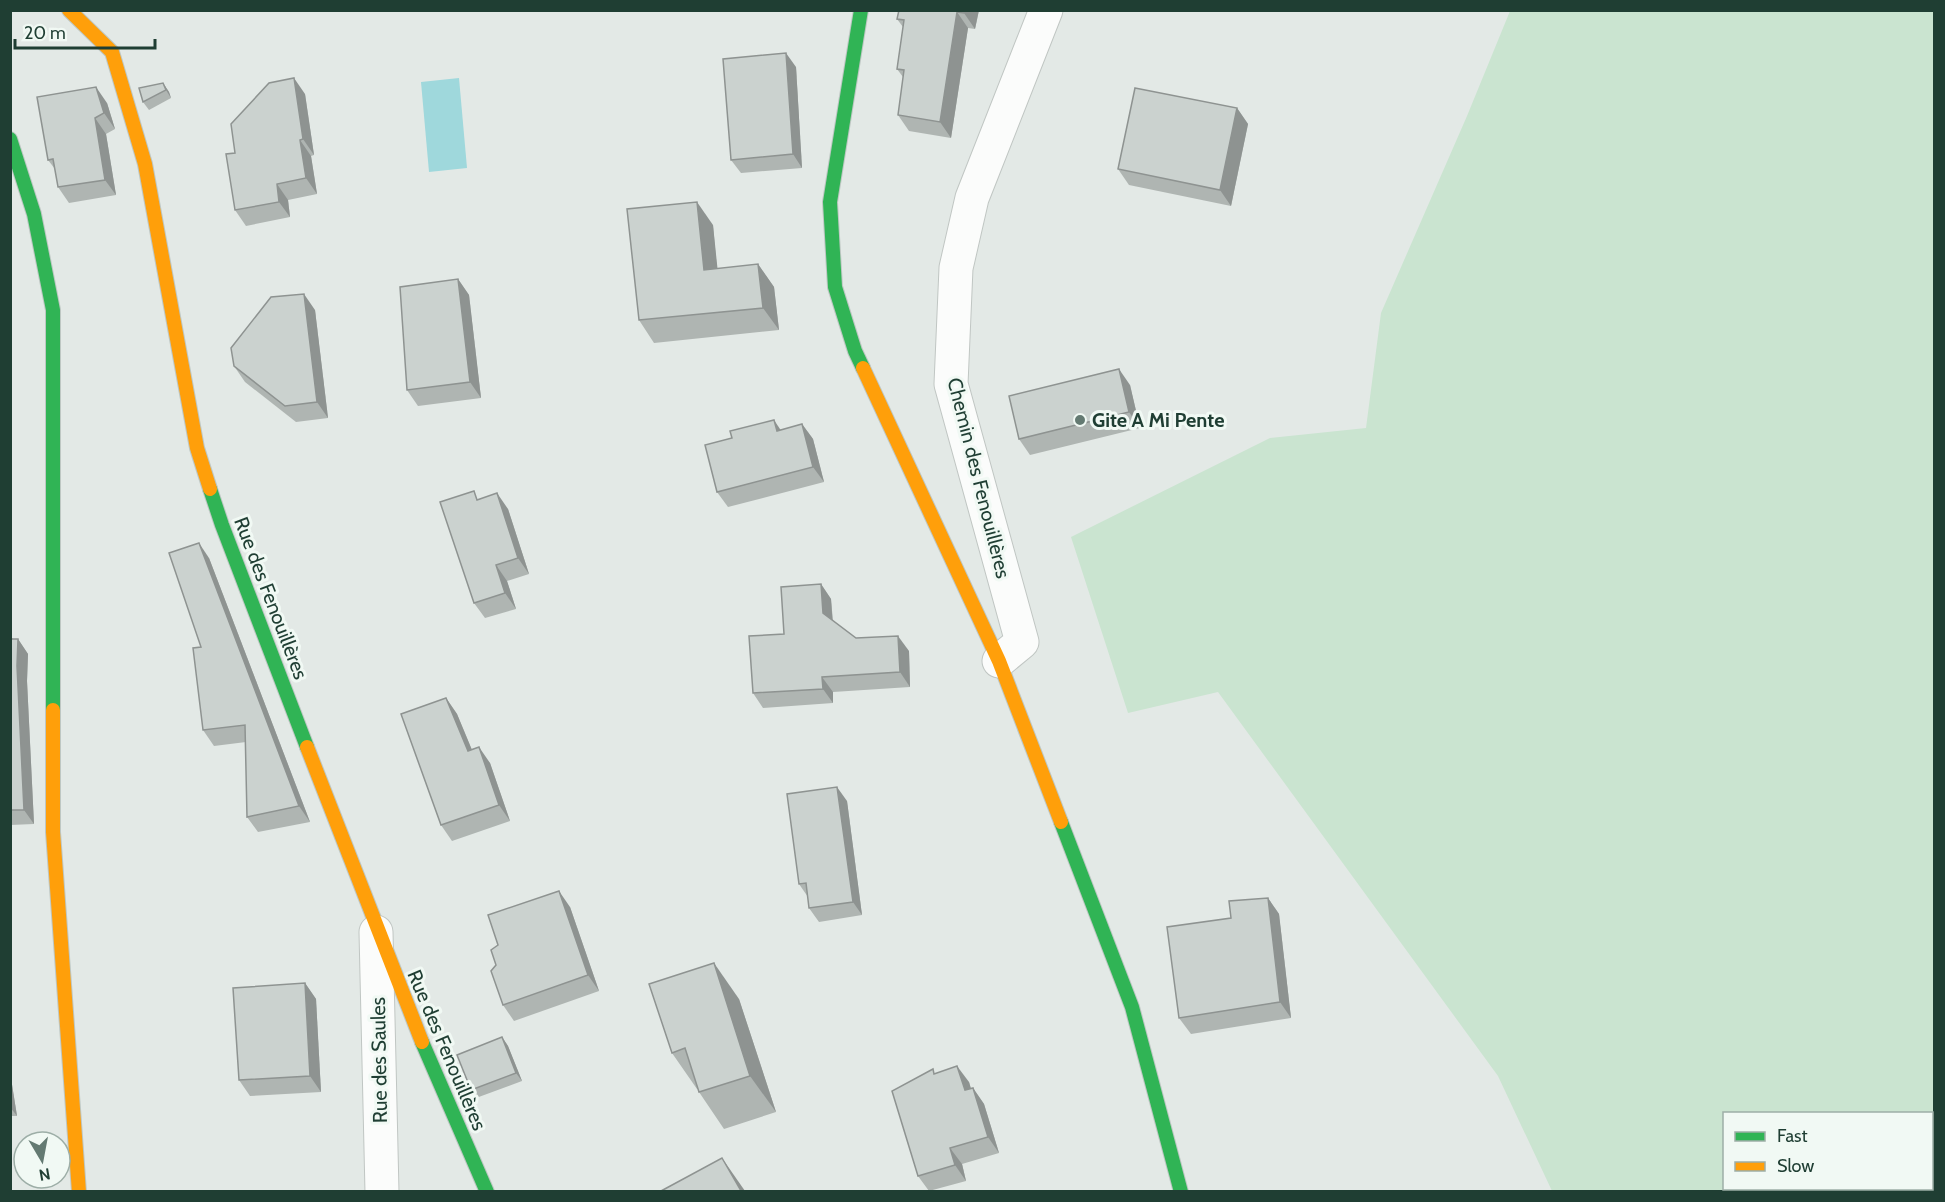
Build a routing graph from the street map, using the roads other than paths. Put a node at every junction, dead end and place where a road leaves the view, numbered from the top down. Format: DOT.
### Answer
graph roads {
  1 [pos="69,10"];
  2 [pos="861,10"];
  3 [pos="1046,10"];
  4 [pos="10,139"];
  5 [pos="999,661"];
  6 [pos="376,929"];
  7 [pos="79,1191"];
  8 [pos="382,1191"];
  9 [pos="487,1191"];
  10 [pos="1181,1191"];
  1 -- 6 [label="street, Rue des Fenouillères"];
  2 -- 5 [label="street"];
  3 -- 5 [label="street, Chemin des Fenouillères"];
  4 -- 7 [label="street"];
  5 -- 10 [label="street"];
  6 -- 8 [label="street, Rue des Saules"];
  6 -- 9 [label="street, Rue des Fenouillères"];
}
